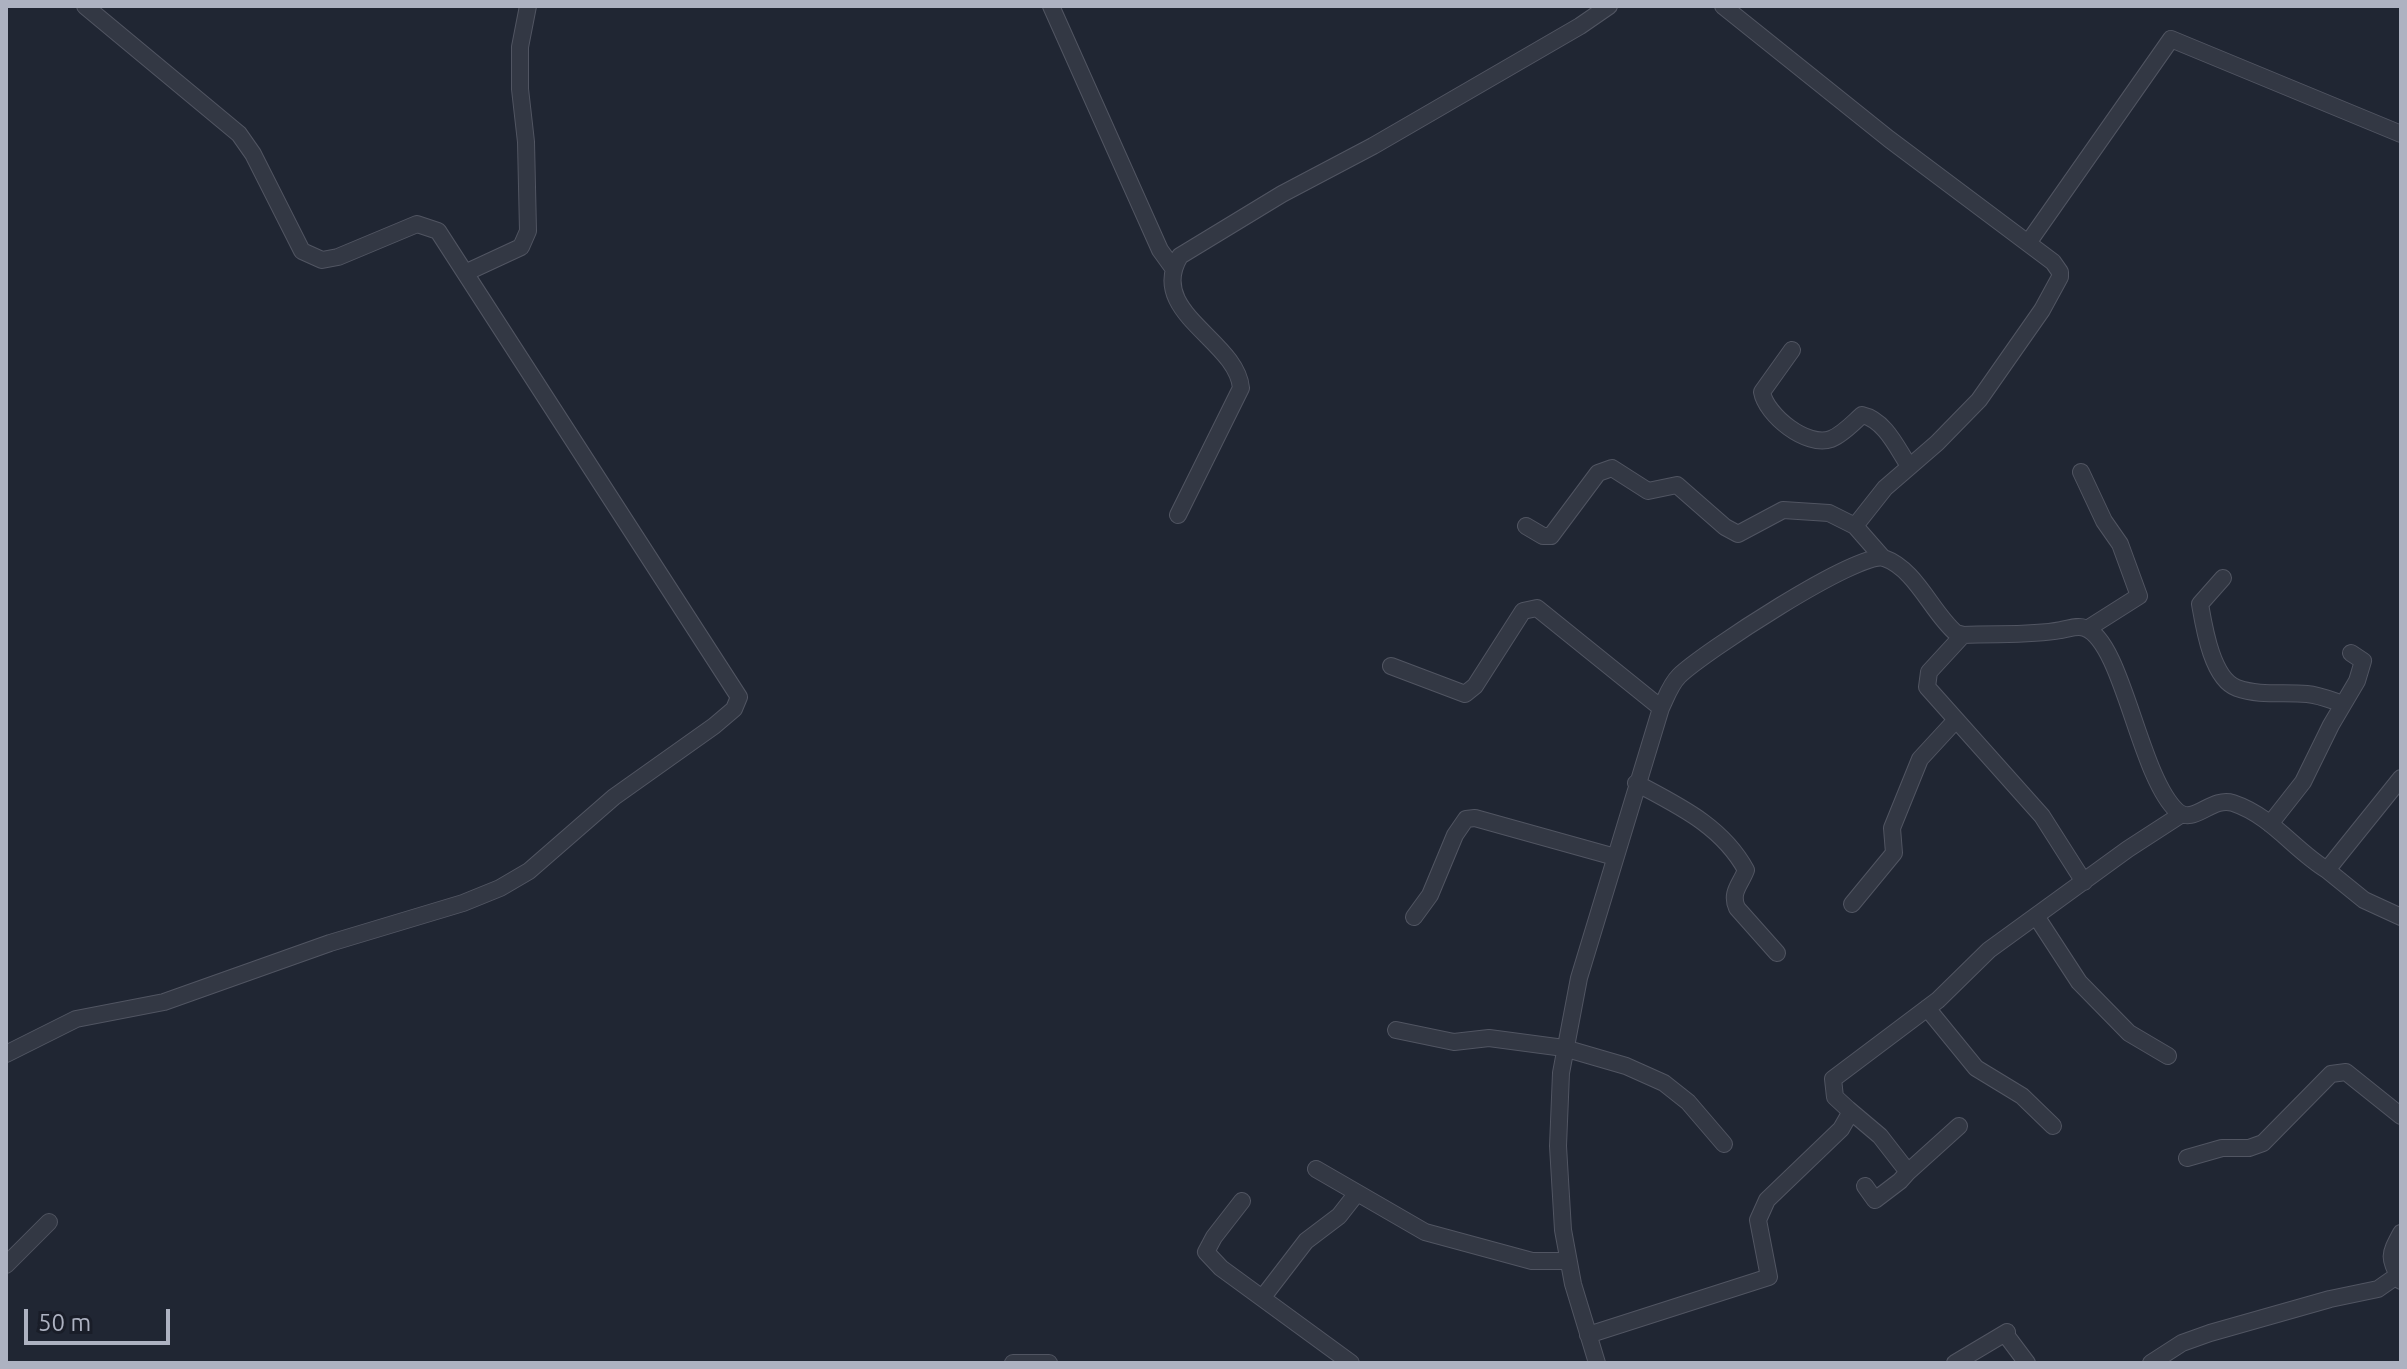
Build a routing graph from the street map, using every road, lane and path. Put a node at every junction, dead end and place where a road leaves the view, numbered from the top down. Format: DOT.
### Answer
graph roads {
  1 [pos="85,6"];
  2 [pos="528,6"];
  3 [pos="1051,6"];
  4 [pos="1609,6"];
  5 [pos="1723,6"];
  6 [pos="2401,134"];
  7 [pos="2028,243"];
  8 [pos="1173,268"];
  9 [pos="465,273"];
  10 [pos="1792,350"];
  11 [pos="1909,466"];
  12 [pos="2081,472"];
  13 [pos="1178,515"];
  14 [pos="1526,526"];
  15 [pos="1855,526"];
  16 [pos="1883,558"];
  17 [pos="2223,578"];
  18 [pos="2087,629"];
  19 [pos="1963,635"];
  20 [pos="2351,653"];
  21 [pos="1391,666"];
  22 [pos="2343,704"];
  23 [pos="1661,708"];
  24 [pos="1955,721"];
  25 [pos="2401,778"];
  26 [pos="1636,783"];
  27 [pos="2182,814"];
  28 [pos="2270,824"];
  29 [pos="1615,857"];
  30 [pos="2327,870"];
  31 [pos="2084,882"];
  32 [pos="1852,904"];
  33 [pos="2036,916"];
  34 [pos="1414,917"];
  35 [pos="2401,917"];
  36 [pos="1777,953"];
  37 [pos="1927,1008"];
  38 [pos="1396,1030"];
  39 [pos="1564,1048"];
  40 [pos="6,1054"];
  41 [pos="2168,1056"];
  42 [pos="1848,1109"];
  43 [pos="2401,1116"];
  44 [pos="1959,1126"];
  45 [pos="2053,1126"];
  46 [pos="1724,1144"];
  47 [pos="2187,1158"];
  48 [pos="1316,1169"];
  49 [pos="1908,1172"];
  50 [pos="1865,1186"];
  51 [pos="1357,1193"];
  52 [pos="1242,1201"];
  53 [pos="49,1222"];
  54 [pos="2401,1233"];
  55 [pos="1568,1261"];
  56 [pos="6,1265"];
  57 [pos="2399,1278"];
  58 [pos="1263,1297"];
  59 [pos="1588,1335"];
  60 [pos="1013,1363"];
  61 [pos="1049,1363"];
  62 [pos="1351,1363"];
  63 [pos="1597,1363"];
  64 [pos="1955,1363"];
  65 [pos="2027,1363"];
  66 [pos="2151,1363"];
  1 -- 9 [label="street"];
  2 -- 9 [label="street"];
  3 -- 8 [label="street"];
  4 -- 8 [label="street"];
  5 -- 7 [label="street"];
  6 -- 7 [label="street"];
  7 -- 11 [label="street"];
  8 -- 13 [label="street"];
  9 -- 40 [label="street"];
  10 -- 11 [label="street"];
  11 -- 15 [label="street"];
  12 -- 18 [label="street"];
  14 -- 15 [label="street"];
  15 -- 16 [label="street"];
  16 -- 19 [label="street"];
  16 -- 23 [label="street"];
  17 -- 22 [label="street"];
  18 -- 19 [label="street"];
  18 -- 27 [label="street"];
  19 -- 24 [label="street"];
  20 -- 22 [label="street"];
  21 -- 23 [label="street"];
  22 -- 28 [label="street"];
  23 -- 26 [label="street"];
  24 -- 31 [label="street"];
  24 -- 32 [label="street"];
  25 -- 30 [label="street"];
  26 -- 29 [label="street"];
  26 -- 36 [label="street"];
  27 -- 28 [label="street"];
  27 -- 31 [label="street"];
  28 -- 30 [label="street"];
  29 -- 34 [label="street"];
  29 -- 39 [label="street"];
  30 -- 35 [label="street"];
  31 -- 33 [label="street"];
  33 -- 37 [label="street"];
  33 -- 41 [label="street"];
  37 -- 42 [label="street"];
  37 -- 45 [label="street"];
  38 -- 39 [label="street"];
  39 -- 46 [label="street"];
  39 -- 55 [label="street"];
  42 -- 49 [label="street"];
  42 -- 59 [label="street"];
  43 -- 47 [label="street"];
  44 -- 49 [label="street"];
  48 -- 51 [label="street"];
  49 -- 50 [label="street"];
  51 -- 55 [label="street"];
  51 -- 58 [label="street"];
  52 -- 58 [label="street"];
  53 -- 56 [label="street"];
  54 -- 57 [label="street"];
  55 -- 59 [label="street"];
  57 -- 66 [label="street"];
  58 -- 62 [label="street"];
  59 -- 63 [label="street"];
  60 -- 61 [label="street"];
  64 -- 65 [label="street"];
}
